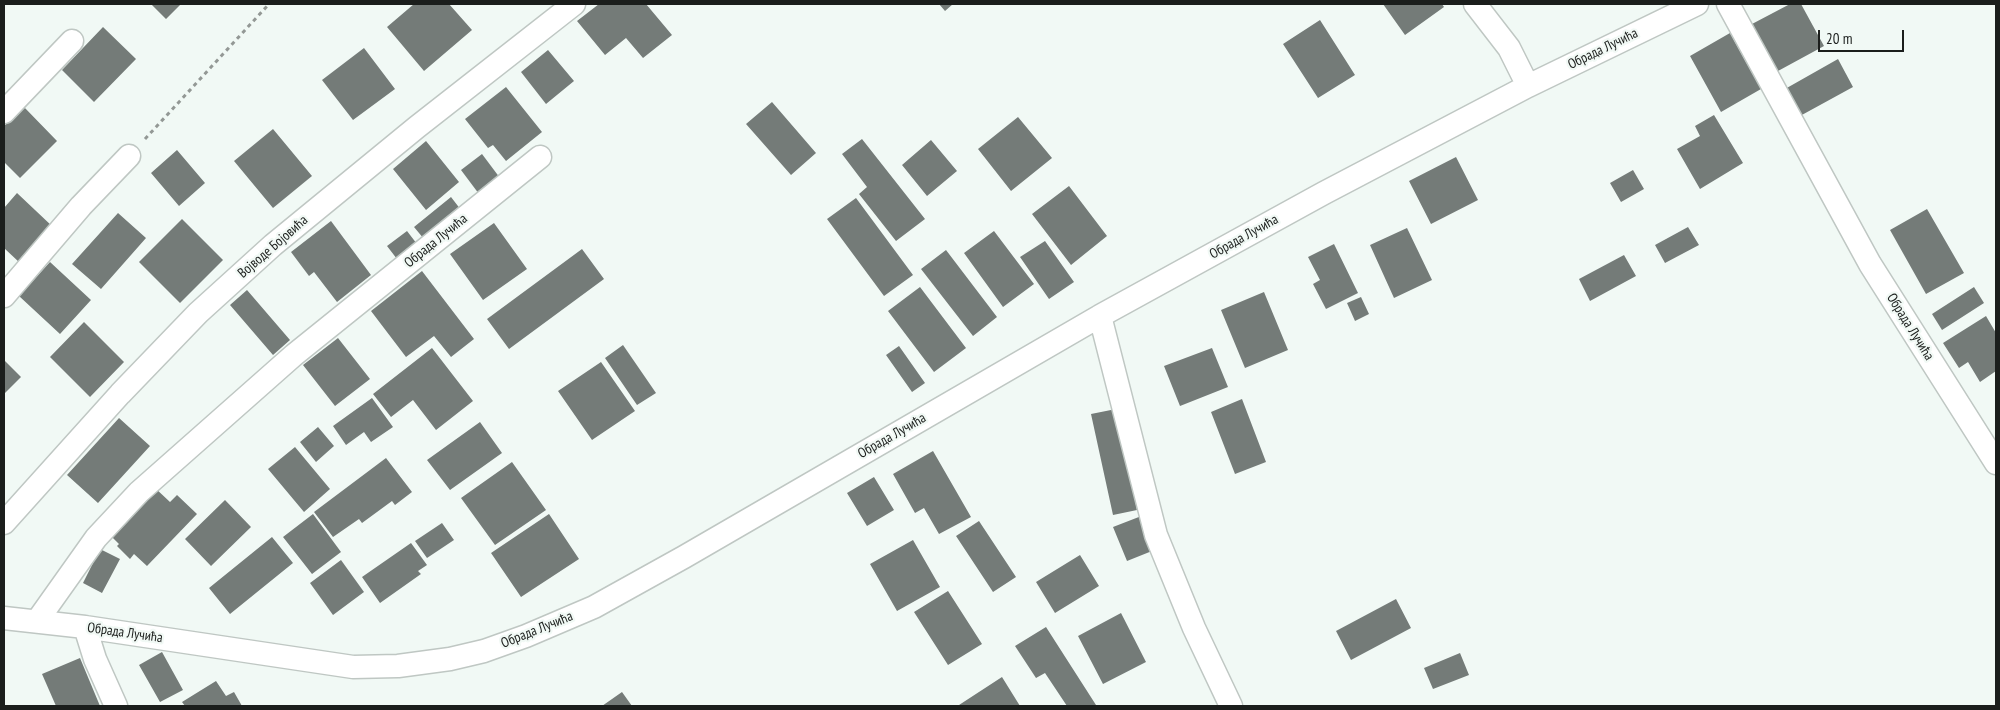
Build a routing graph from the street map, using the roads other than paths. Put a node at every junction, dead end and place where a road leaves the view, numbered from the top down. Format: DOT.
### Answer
graph roads {
  1 [pos="574,4"];
  2 [pos="1475,4"];
  3 [pos="1697,4"];
  4 [pos="1728,4"];
  5 [pos="72,41"];
  6 [pos="1528,86"];
  7 [pos="4,112"];
  8 [pos="129,156"];
  9 [pos="540,157"];
  10 [pos="4,296"];
  11 [pos="1100,316"];
  12 [pos="1996,463"];
  13 [pos="4,523"];
  14 [pos="4,618"];
  15 [pos="37,622"];
  16 [pos="85,628"];
  17 [pos="116,706"];
  18 [pos="1231,706"];
  1 -- 13 [label="street, Војводе Бојовића"];
  2 -- 6 [label="street"];
  3 -- 6 [label="street, Обрада Лучића"];
  4 -- 12 [label="street, Обрада Лучића"];
  5 -- 7 [label="street"];
  6 -- 11 [label="street, Обрада Лучића"];
  8 -- 10 [label="street"];
  9 -- 15 [label="street, Обрада Лучића"];
  11 -- 16 [label="street, Обрада Лучића"];
  11 -- 18 [label="street"];
  14 -- 15 [label="street, Обрада Лучића"];
  15 -- 16 [label="street, Обрада Лучића"];
  16 -- 17 [label="street"];
}
